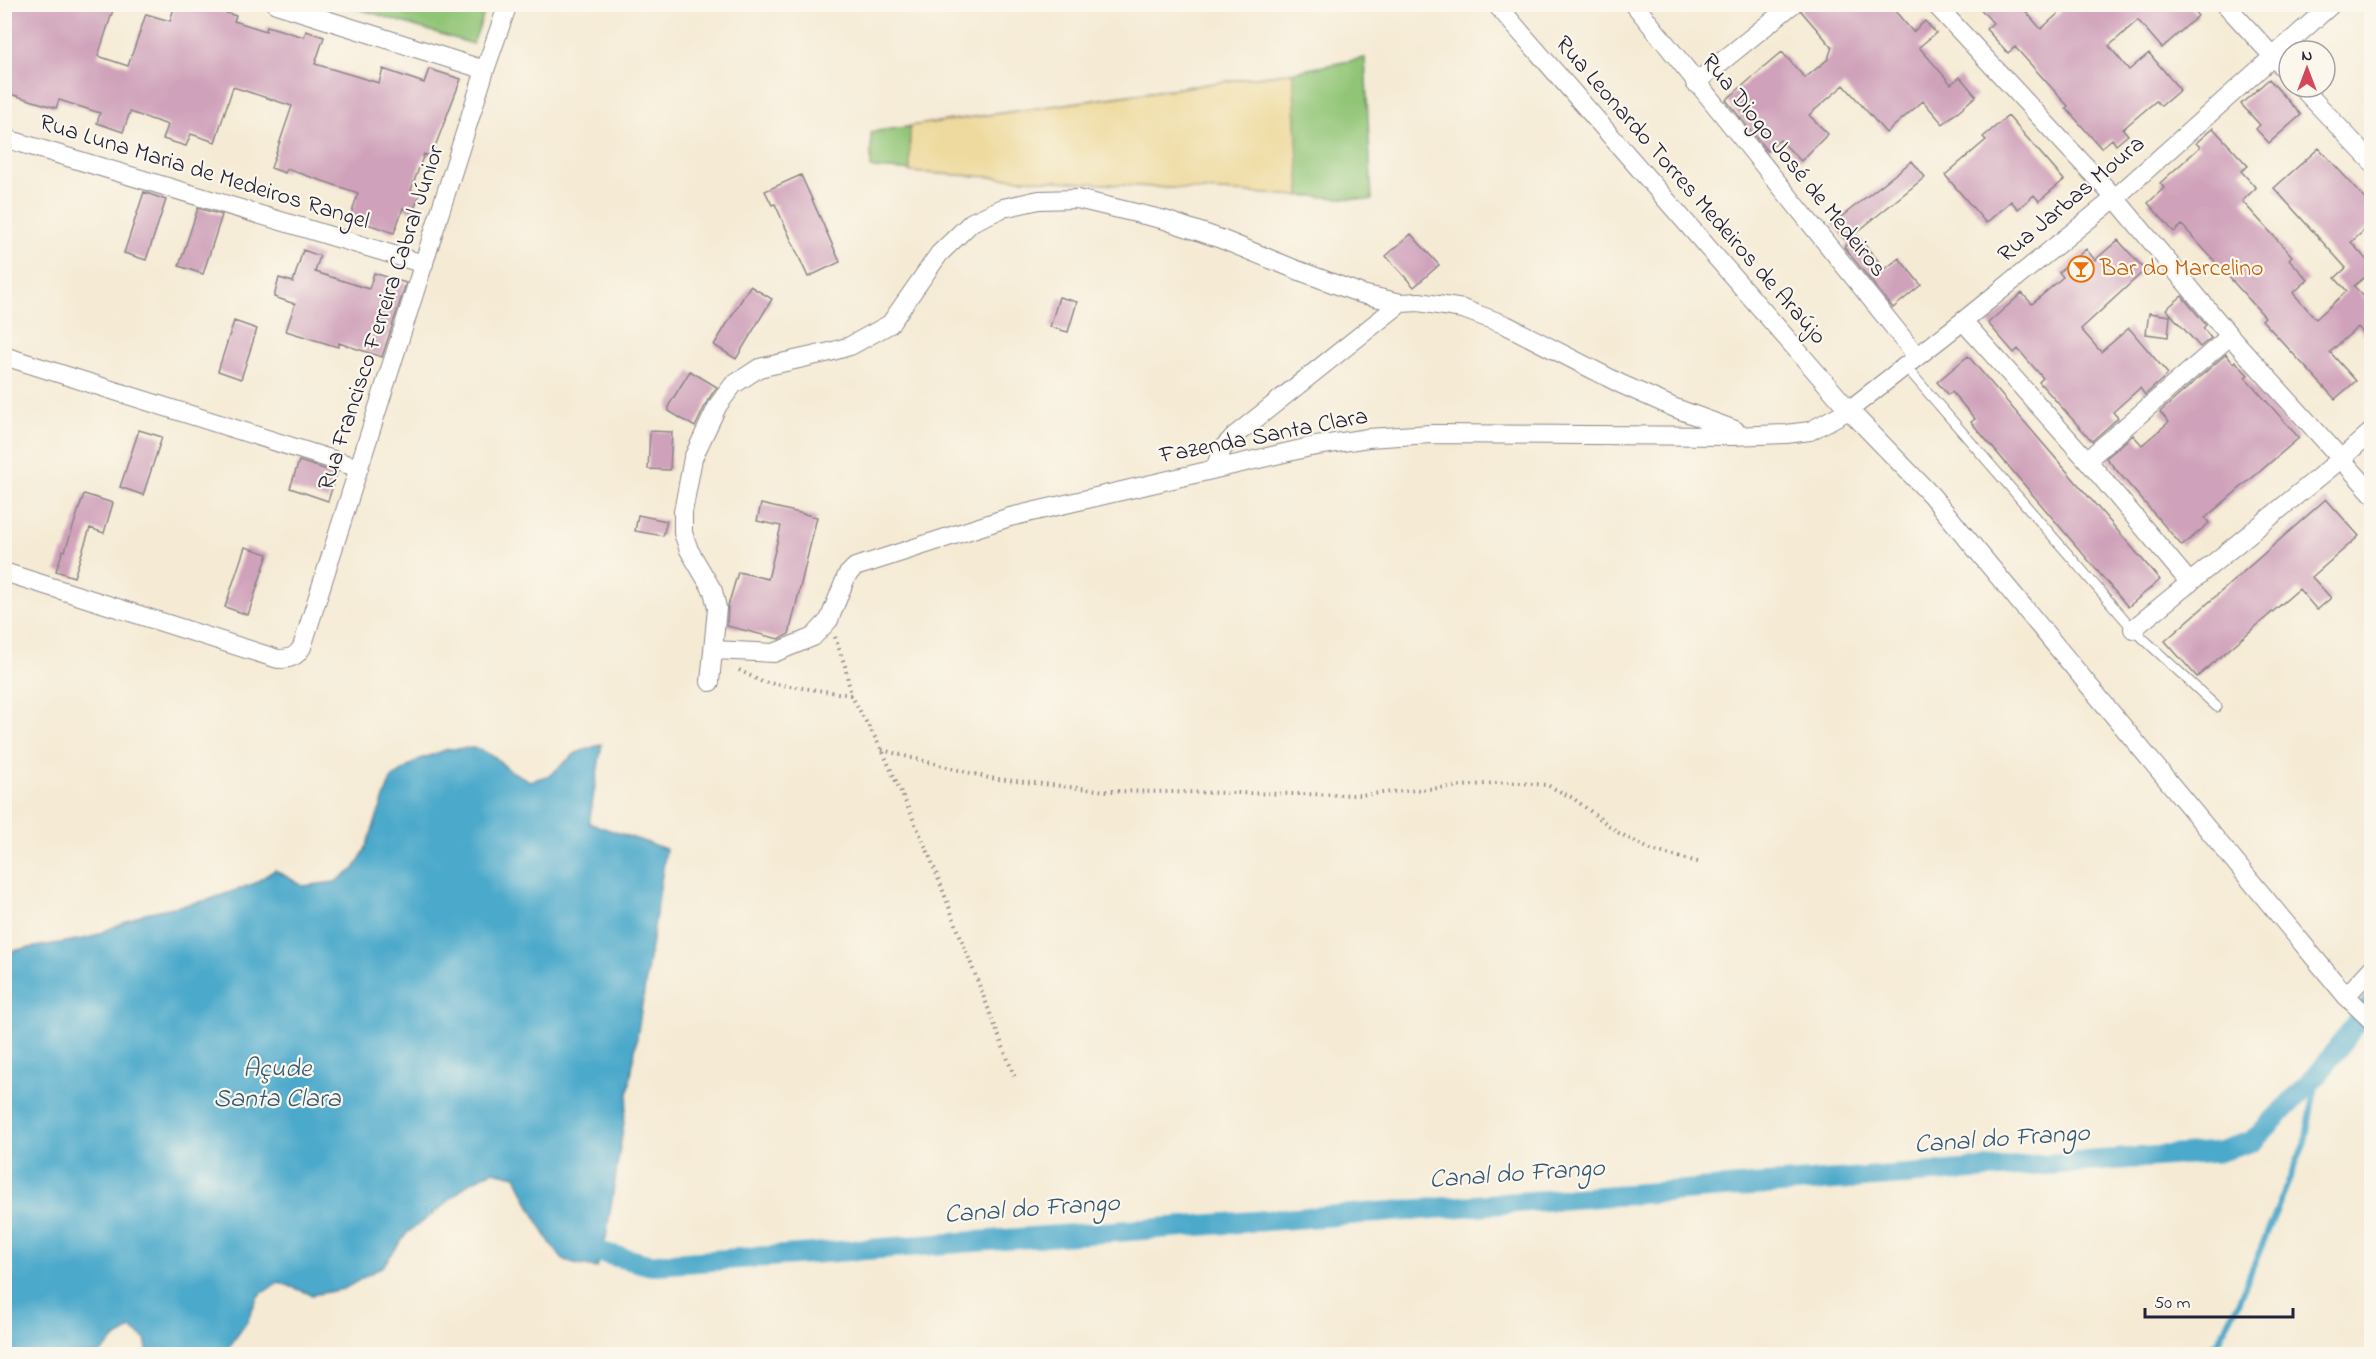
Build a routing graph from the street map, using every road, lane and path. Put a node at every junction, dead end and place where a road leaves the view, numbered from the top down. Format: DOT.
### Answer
graph roads {
  1 [pos="276,4"];
  2 [pos="508,4"];
  3 [pos="1496,4"];
  4 [pos="1634,4"];
  5 [pos="1793,4"];
  6 [pos="1935,4"];
  7 [pos="2225,4"];
  8 [pos="2332,4"];
  9 [pos="2273,57"];
  10 [pos="2277,61"];
  11 [pos="485,70"];
  12 [pos="1695,83"];
  13 [pos="2312,99"];
  14 [pos="4,138"];
  15 [pos="2372,162"];
  16 [pos="2115,198"];
  17 [pos="424,264"];
  18 [pos="1401,303"];
  19 [pos="1964,321"];
  20 [pos="2230,336"];
  21 [pos="4,356"];
  22 [pos="1911,361"];
  23 [pos="1849,410"];
  24 [pos="1832,421"];
  25 [pos="2372,431"];
  26 [pos="1756,435"];
  27 [pos="2341,459"];
  28 [pos="2087,460"];
  29 [pos="359,468"];
  30 [pos="1215,469"];
  31 [pos="2372,494"];
  32 [pos="4,572"];
  33 [pos="2190,583"];
  34 [pos="829,620"];
  35 [pos="2133,629"];
  36 [pos="714,650"];
  37 [pos="710,682"];
  38 [pos="851,695"];
  39 [pos="2217,707"];
  40 [pos="882,750"];
  41 [pos="1698,862"];
  42 [pos="2372,968"];
  43 [pos="2350,1000"];
  44 [pos="2372,1021"];
  45 [pos="1015,1078"];
  1 -- 11 [label="street"];
  2 -- 11 [label="street, Rua Francisco Ferreira Cabral Júnior"];
  3 -- 23 [label="street, Rua Leonardo Torres Medeiros de Araújo"];
  4 -- 12 [label="street, Rua Diogo José de Medeiros"];
  5 -- 12 [label="street"];
  6 -- 16 [label="street"];
  7 -- 9 [label="street"];
  8 -- 9 [label="street, Rua Jarbas Moura"];
  9 -- 10 [label="street"];
  9 -- 16 [label="street, Rua Jarbas Moura"];
  11 -- 17 [label="street, Rua Francisco Ferreira Cabral Júnior"];
  12 -- 22 [label="street, Rua Diogo José de Medeiros"];
  13 -- 15 [label="street"];
  14 -- 17 [label="street, Rua Luna Maria de Medeiros Rangel"];
  16 -- 19 [label="street, Rua Jarbas Moura"];
  16 -- 20 [label="street"];
  17 -- 29 [label="street, Rua Francisco Ferreira Cabral Júnior"];
  18 -- 26 [label="street"];
  18 -- 30 [label="street"];
  18 -- 36 [label="street"];
  19 -- 22 [label="street, Rua Jarbas Moura"];
  19 -- 28 [label="street"];
  20 -- 27 [label="street"];
  20 -- 28 [label="street"];
  21 -- 29 [label="street"];
  22 -- 23 [label="street, Rua Jarbas Moura"];
  22 -- 35 [label="lane"];
  23 -- 24 [label="street, Rua Jarbas Moura"];
  23 -- 43 [label="street, Rua Leonardo Torres Medeiros de Araújo"];
  24 -- 26 [label="street, Fazenda Santa Clara"];
  25 -- 27 [label="street"];
  26 -- 30 [label="street, Fazenda Santa Clara"];
  27 -- 31 [label="street"];
  27 -- 33 [label="street"];
  28 -- 33 [label="street"];
  29 -- 32 [label="street, Rua Francisco Ferreira Cabral Júnior"];
  30 -- 34 [label="street, Fazenda Santa Clara"];
  33 -- 35 [label="street"];
  34 -- 36 [label="street"];
  34 -- 38 [label="path"];
  35 -- 39 [label="lane"];
  36 -- 37 [label="street"];
  36 -- 38 [label="path"];
  38 -- 40 [label="path"];
  40 -- 41 [label="path"];
  40 -- 45 [label="path"];
  42 -- 43 [label="street"];
  43 -- 44 [label="street, Rua Leonardo Torres Medeiros de Araújo"];
}
